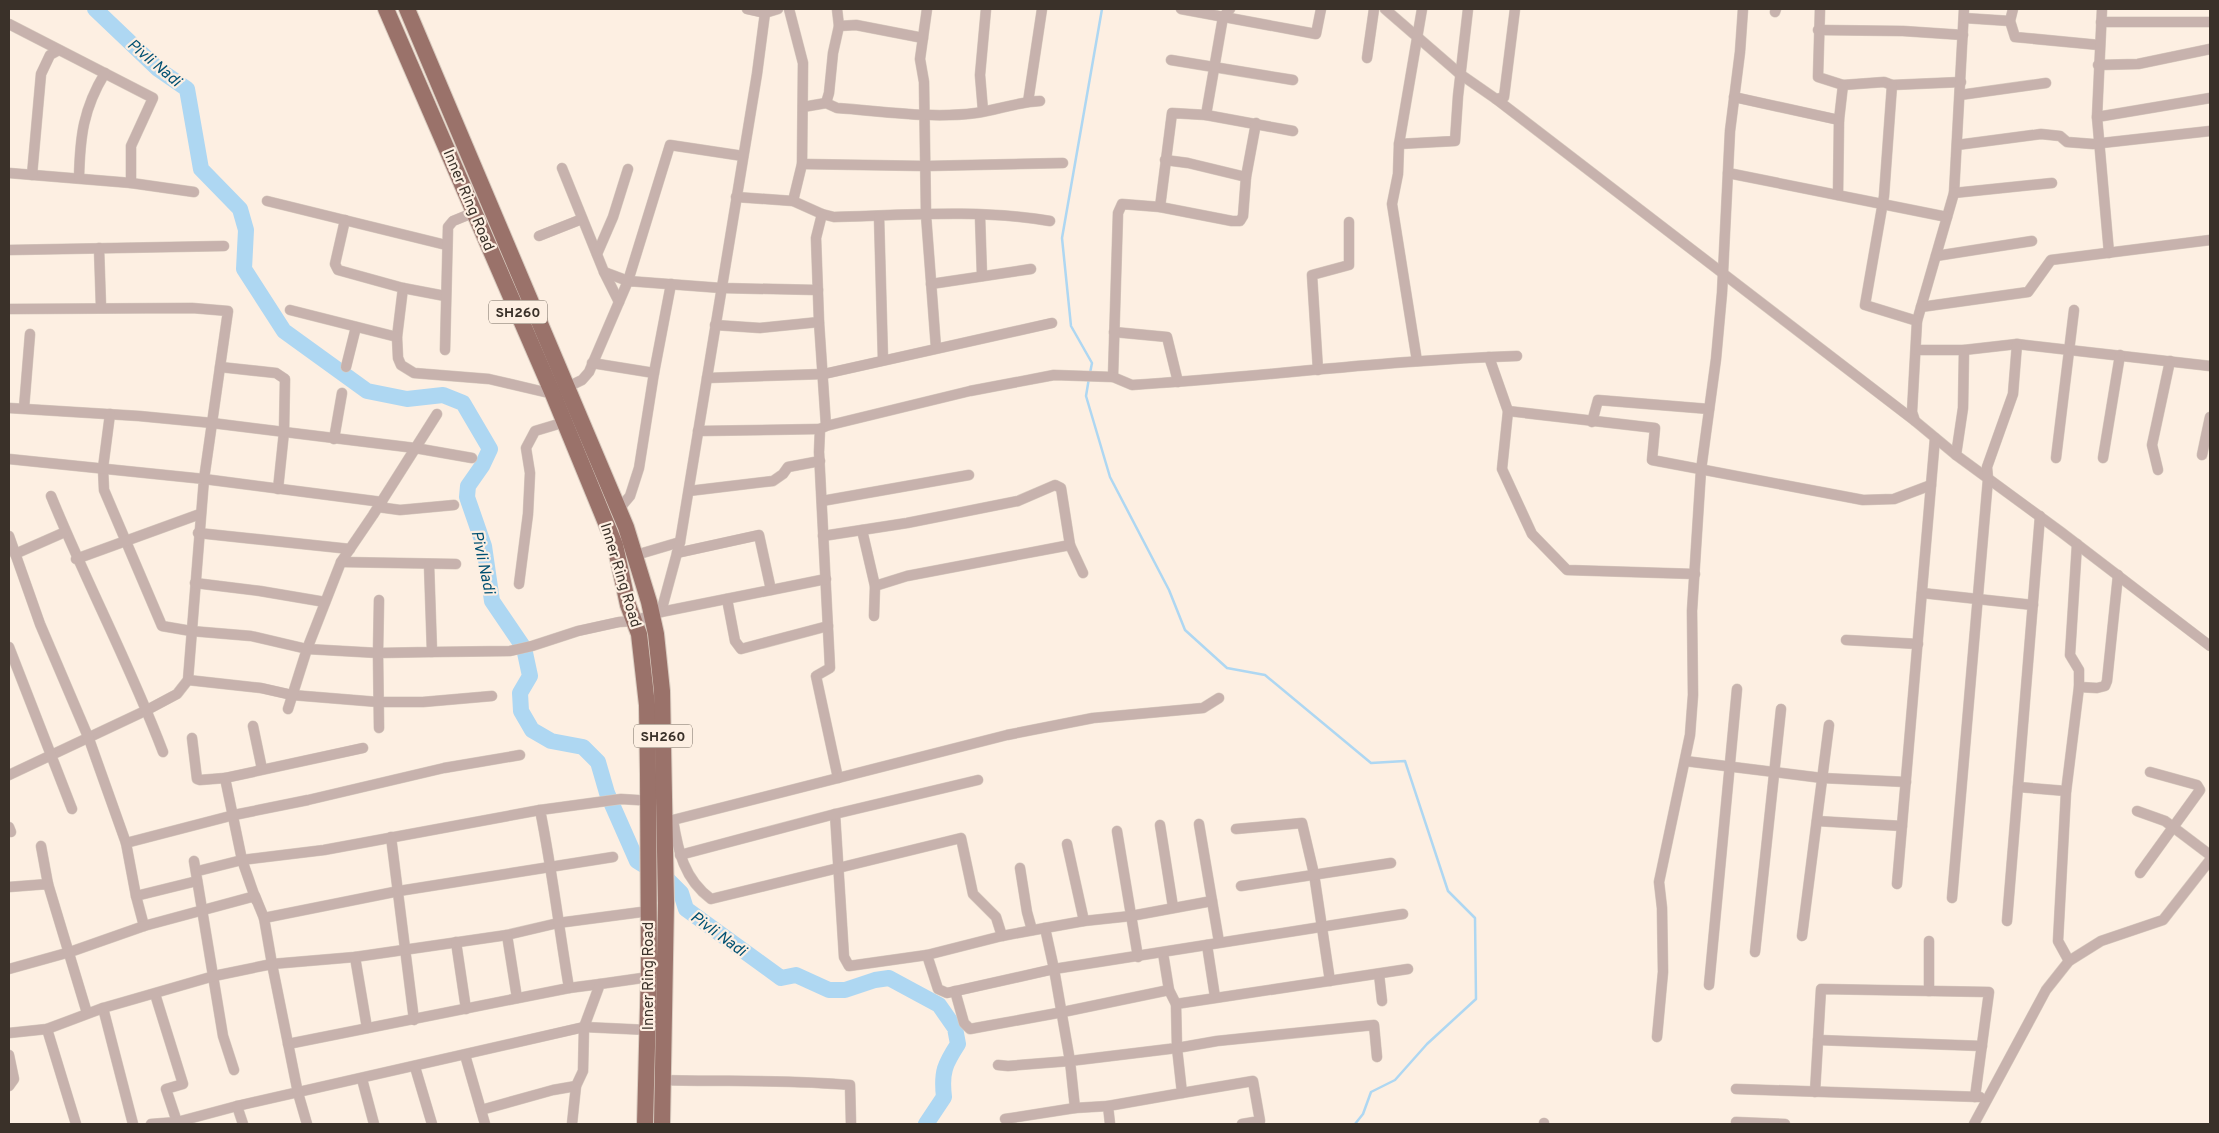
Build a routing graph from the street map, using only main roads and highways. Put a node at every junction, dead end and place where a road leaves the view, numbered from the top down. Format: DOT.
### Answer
graph roads {
  1 [pos="386,9"];
  2 [pos="407,9"];
  3 [pos="561,391"];
  4 [pos="656,801"];
  5 [pos="645,1124"];
  6 [pos="662,1124"];
  1 -- 3 [label="highway, Inner Ring Road / SH260"];
  2 -- 3 [label="highway, Inner Ring Road / SH260"];
  3 -- 4 [label="highway, Inner Ring Road / SH260"];
  3 -- 4 [label="highway, Inner Ring Road / SH260"];
  4 -- 5 [label="highway, Inner Ring Road / SH260"];
  4 -- 6 [label="highway, Inner Ring Road / SH260"];
}
